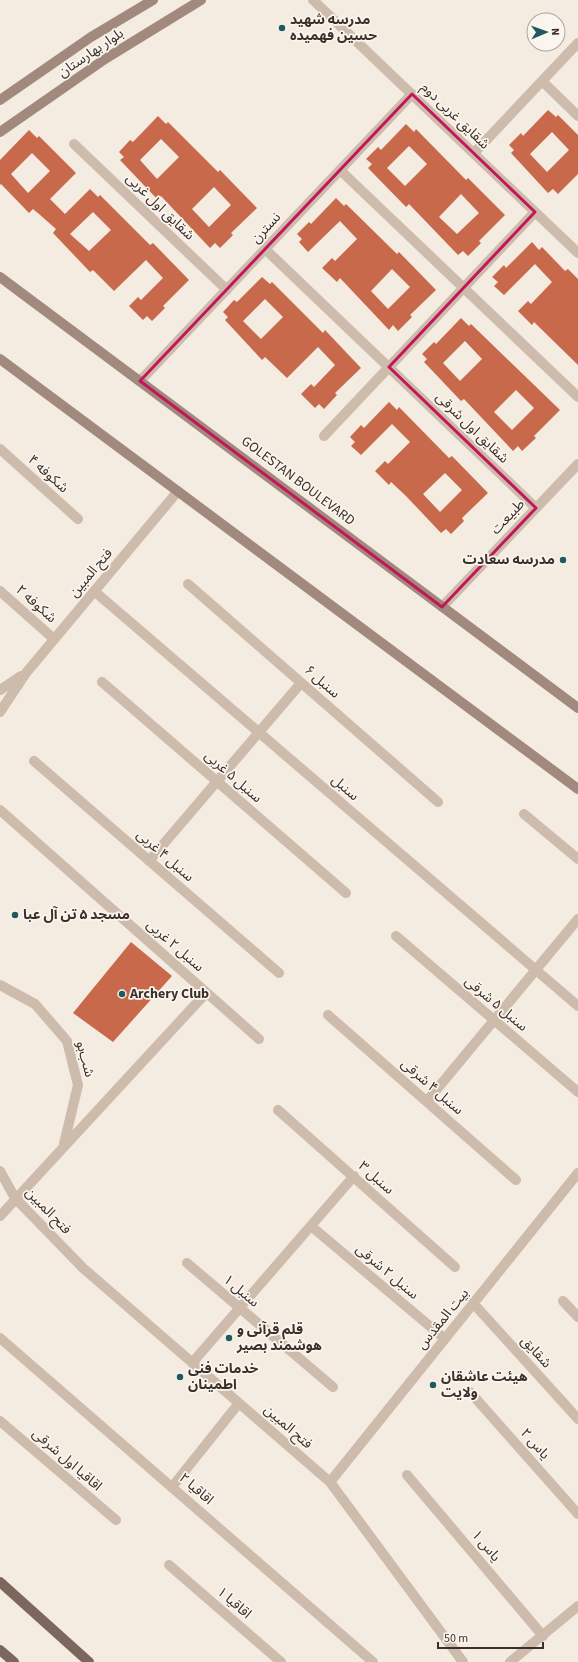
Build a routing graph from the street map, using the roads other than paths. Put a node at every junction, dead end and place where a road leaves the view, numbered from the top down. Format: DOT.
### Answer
graph roads {
  1 [pos="153,0"];
  2 [pos="201,0"];
  3 [pos="313,0"];
  4 [pos="578,43"];
  5 [pos="542,81"];
  6 [pos="412,94"];
  7 [pos="0,100"];
  8 [pos="578,116"];
  9 [pos="0,132"];
  10 [pos="74,144"];
  11 [pos="474,153"];
  12 [pos="340,170"];
  13 [pos="535,212"];
  14 [pos="265,250"];
  15 [pos="578,253"];
  16 [pos="0,277"];
  17 [pos="464,288"];
  18 [pos="227,290"];
  19 [pos="0,359"];
  20 [pos="389,367"];
  21 [pos="140,382"];
  22 [pos="578,397"];
  23 [pos="324,436"];
  24 [pos="0,449"];
  25 [pos="578,464"];
  26 [pos="178,491"];
  27 [pos="536,508"];
  28 [pos="78,519"];
  29 [pos="188,584"];
  30 [pos="0,591"];
  31 [pos="94,591"];
  32 [pos="442,607"];
  33 [pos="54,639"];
  34 [pos="26,673"];
  35 [pos="102,682"];
  36 [pos="301,683"];
  37 [pos="0,690"];
  38 [pos="578,708"];
  39 [pos="0,712"];
  40 [pos="259,732"];
  41 [pos="34,761"];
  42 [pos="217,782"];
  43 [pos="578,789"];
  44 [pos="438,802"];
  45 [pos="0,810"];
  46 [pos="524,814"];
  47 [pos="578,859"];
  48 [pos="149,861"];
  49 [pos="346,893"];
  50 [pos="578,919"];
  51 [pos="396,936"];
  52 [pos="536,970"];
  53 [pos="278,972"];
  54 [pos="0,985"];
  55 [pos="206,993"];
  56 [pos="578,1006"];
  57 [pos="328,1015"];
  58 [pos="494,1020"];
  59 [pos="259,1039"];
  60 [pos="578,1092"];
  61 [pos="427,1100"];
  62 [pos="278,1110"];
  63 [pos="64,1146"];
  64 [pos="0,1171"];
  65 [pos="578,1173"];
  66 [pos="354,1176"];
  67 [pos="516,1180"];
  68 [pos="15,1198"];
  69 [pos="0,1216"];
  70 [pos="311,1226"];
  71 [pos="187,1263"];
  72 [pos="455,1267"];
  73 [pos="563,1301"];
  74 [pos="473,1303"];
  75 [pos="240,1308"];
  76 [pos="578,1317"];
  77 [pos="0,1338"];
  78 [pos="445,1339"];
  79 [pos="192,1363"];
  80 [pos="333,1387"];
  81 [pos="470,1392"];
  82 [pos="239,1403"];
  83 [pos="578,1419"];
  84 [pos="0,1420"];
  85 [pos="407,1475"];
  86 [pos="330,1482"];
  87 [pos="172,1487"];
  88 [pos="578,1514"];
  89 [pos="116,1520"];
  90 [pos="169,1565"];
  91 [pos="0,1582"];
  92 [pos="578,1606"];
  93 [pos="543,1636"];
  94 [pos="0,1650"];
  95 [pos="14,1662"];
  96 [pos="89,1662"];
  97 [pos="282,1662"];
  98 [pos="373,1662"];
  99 [pos="462,1662"];
  100 [pos="510,1662"];
  1 -- 7 [label="main road, بلوار بهارستان"];
  2 -- 9 [label="main road, بلوار بهارستان"];
  3 -- 6 [label="street, شقایق غربی دوم"];
  4 -- 5 [label="street"];
  5 -- 8 [label="street"];
  5 -- 11 [label="street"];
  6 -- 11 [label="street, شقایق غربی دوم"];
  6 -- 12 [label="street, نسترن"];
  10 -- 18 [label="street, شقایق اول غربی"];
  11 -- 13 [label="street, شقایق غربی دوم"];
  12 -- 14 [label="street, نسترن"];
  12 -- 17 [label="street"];
  13 -- 15 [label="street, شقایق غربی دوم"];
  13 -- 17 [label="street"];
  14 -- 18 [label="street, نسترن"];
  14 -- 20 [label="street"];
  16 -- 21 [label="main road, GOLESTAN BOULEVARD"];
  17 -- 20 [label="street"];
  17 -- 22 [label="street"];
  18 -- 21 [label="street, نسترن"];
  19 -- 26 [label="main road"];
  20 -- 23 [label="street"];
  20 -- 27 [label="street, شقایق اول شرقی"];
  21 -- 32 [label="main road, GOLESTAN BOULEVARD"];
  24 -- 28 [label="street, شکوفه ۴"];
  25 -- 27 [label="street, طبیعت"];
  26 -- 31 [label="street, فتح المبین"];
  26 -- 43 [label="main road"];
  27 -- 32 [label="street, طبیعت"];
  29 -- 36 [label="street, سنبل ۶"];
  30 -- 33 [label="street, شکوفه ۲"];
  31 -- 33 [label="street, فتح المبین"];
  31 -- 40 [label="street, سنبل"];
  32 -- 38 [label="main road, GOLESTAN BOULEVARD"];
  33 -- 34 [label="street, فتح المبین"];
  34 -- 37 [label="street"];
  34 -- 39 [label="street"];
  35 -- 42 [label="street, سنبل ۵ غربی"];
  36 -- 40 [label="street"];
  36 -- 44 [label="street, سنبل ۶"];
  40 -- 42 [label="street"];
  40 -- 52 [label="street, سنبل"];
  41 -- 48 [label="street, سنبل ۴ غربی"];
  42 -- 48 [label="street"];
  42 -- 49 [label="street, سنبل ۵ غربی"];
  45 -- 55 [label="street, سنبل ۲ غربی"];
  46 -- 47 [label="street"];
  48 -- 53 [label="street, سنبل ۴ غربی"];
  50 -- 52 [label="street"];
  51 -- 58 [label="street, سنبل ۵ شرقی"];
  52 -- 56 [label="street, سنبل"];
  52 -- 58 [label="street"];
  54 -- 63 [label="street, شب‌بو"];
  55 -- 59 [label="street, سنبل ۲ غربی"];
  55 -- 63 [label="street"];
  57 -- 61 [label="street, سنبل ۴ شرقی"];
  58 -- 60 [label="street, سنبل ۵ شرقی"];
  58 -- 61 [label="street"];
  61 -- 67 [label="street, سنبل ۴ شرقی"];
  62 -- 66 [label="street, سنبل ۳"];
  63 -- 68 [label="street"];
  64 -- 68 [label="street, فتح المبین"];
  65 -- 74 [label="street, بیت المقدس"];
  66 -- 70 [label="street"];
  66 -- 72 [label="street, سنبل ۳"];
  68 -- 69 [label="street"];
  68 -- 79 [label="street, فتح المبین"];
  70 -- 75 [label="street"];
  70 -- 78 [label="street, سنبل ۲ شرقی"];
  71 -- 75 [label="street, سنبل ۱"];
  73 -- 76 [label="street"];
  74 -- 78 [label="street, بیت المقدس"];
  74 -- 83 [label="street, شقایق"];
  75 -- 79 [label="street"];
  75 -- 80 [label="street, سنبل ۱"];
  77 -- 87 [label="street, اقاقیا ۲"];
  78 -- 86 [label="street, بیت المقدس"];
  79 -- 82 [label="street, فتح المبین"];
  81 -- 88 [label="street, یاس ۲"];
  82 -- 86 [label="street, فتح المبین"];
  82 -- 87 [label="street"];
  84 -- 89 [label="street, اقاقیا اول شرقی"];
  85 -- 93 [label="street, یاس ۱"];
  86 -- 99 [label="street, فتح المبین"];
  87 -- 98 [label="street, اقاقیا ۲"];
  90 -- 97 [label="street, اقاقیا ۱"];
  91 -- 96 [label="main road"];
  92 -- 93 [label="street"];
  93 -- 100 [label="street"];
  94 -- 95 [label="main road"];
}
